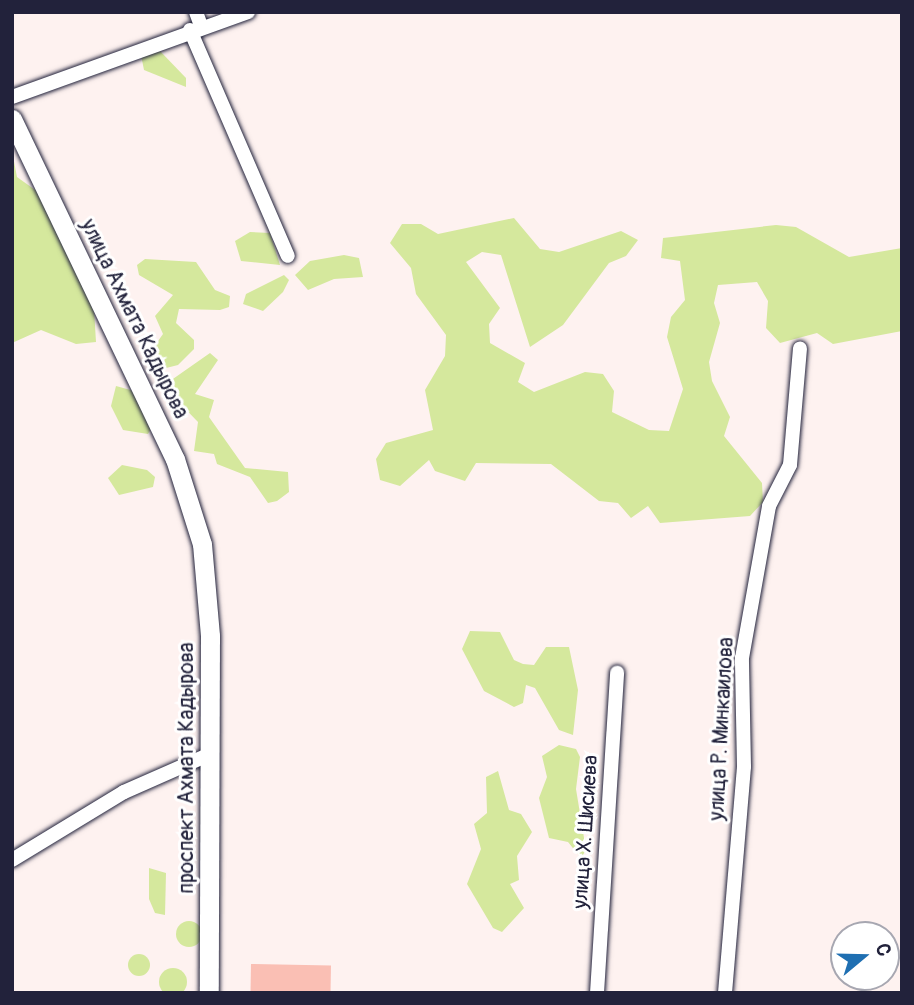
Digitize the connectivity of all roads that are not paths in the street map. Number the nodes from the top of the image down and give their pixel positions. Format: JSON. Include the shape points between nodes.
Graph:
{"nodes":[{"id":1,"x":248,"y":12,"type":"edge"},
{"id":2,"x":195,"y":23,"type":"edge"},
{"id":3,"x":12,"y":97,"type":"edge"},
{"id":4,"x":12,"y":119,"type":"edge"},
{"id":5,"x":288,"y":256,"type":"dead end"},
{"id":6,"x":800,"y":348,"type":"dead end"},
{"id":7,"x":202,"y":544,"type":"joint"},
{"id":8,"x":617,"y":673,"type":"dead end"},
{"id":9,"x":210,"y":754,"type":"junction"},
{"id":10,"x":12,"y":860,"type":"edge"},
{"id":11,"x":209,"y":993,"type":"edge"},
{"id":12,"x":597,"y":993,"type":"edge"},
{"id":13,"x":725,"y":993,"type":"edge"}],
"edges":[{"from":1,"to":2,"type":"street"},
{"from":2,"to":3,"type":"street"},
{"from":2,"to":5,"type":"street"},
{"from":4,"to":7,"type":"street","name":"улица Ахмата Кадырова","via":[[175,459]]},
{"from":6,"to":13,"type":"street","name":"улица Р. Минкаилова","via":[[789,465],[769,506],[742,659],[744,767]]},
{"from":7,"to":9,"type":"street","name":"проспект Ахмата Кадырова"},
{"from":8,"to":12,"type":"street","name":"улица Х. Шисиева"},
{"from":9,"to":10,"type":"street","via":[[124,792]]},
{"from":9,"to":11,"type":"street","name":"проспект Ахмата Кадырова"}]}
